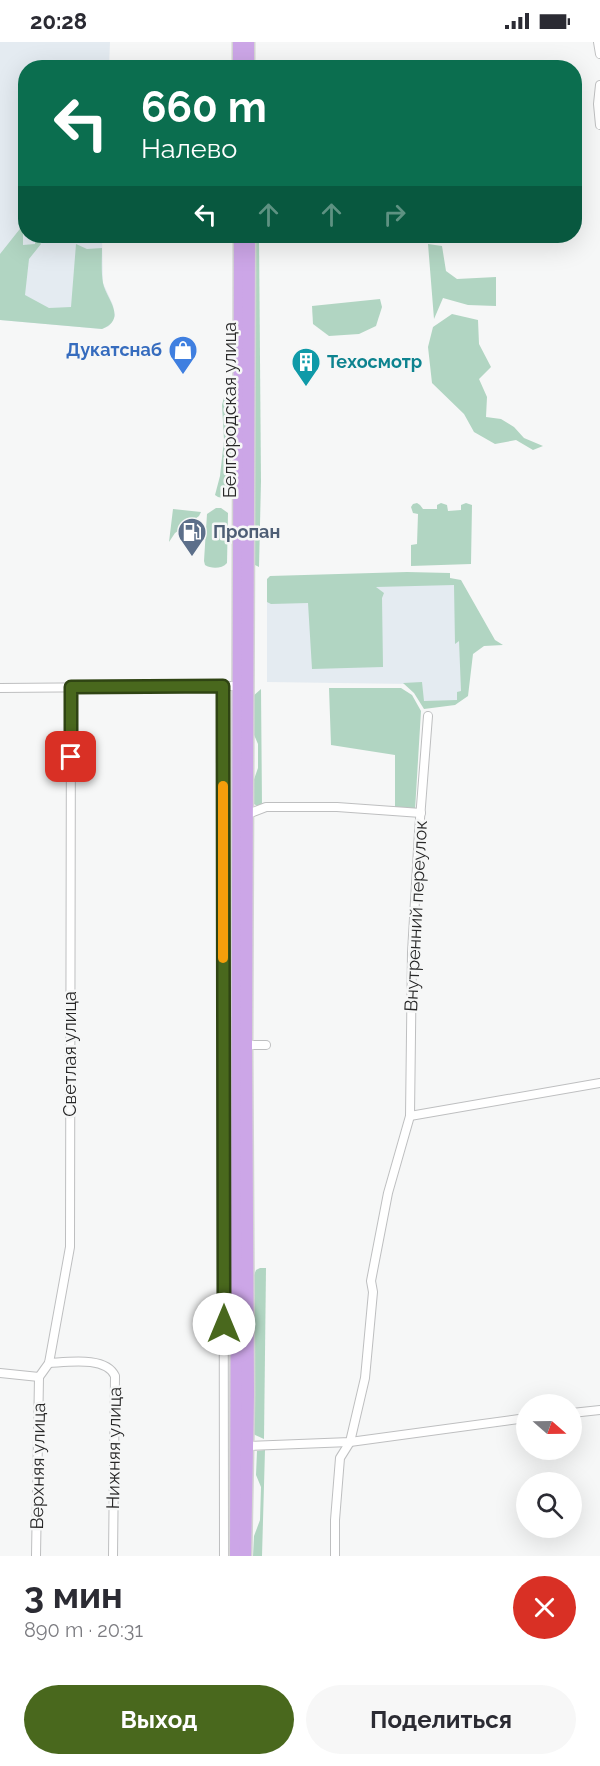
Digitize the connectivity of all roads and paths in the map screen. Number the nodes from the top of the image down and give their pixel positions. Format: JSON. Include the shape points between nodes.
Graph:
{"nodes":[{"id":1,"x":239,"y":42,"type":"edge"},
{"id":2,"x":248,"y":42,"type":"edge"},
{"id":3,"x":598,"y":42,"type":"edge"},
{"id":4,"x":600,"y":54,"type":"edge"},
{"id":5,"x":239,"y":60,"type":"edge"},
{"id":6,"x":248,"y":60,"type":"edge"},
{"id":7,"x":600,"y":85,"type":"edge"},
{"id":8,"x":600,"y":125,"type":"edge"},
{"id":9,"x":240,"y":243,"type":"edge"},
{"id":10,"x":249,"y":243,"type":"edge"},
{"id":11,"x":223,"y":686,"type":"junction"},
{"id":12,"x":238,"y":686,"type":"junction"},
{"id":13,"x":71,"y":687,"type":"junction"},
{"id":14,"x":0,"y":688,"type":"edge"},
{"id":15,"x":428,"y":716,"type":"dead end"},
{"id":16,"x":421,"y":813,"type":"junction"},
{"id":17,"x":248,"y":814,"type":"junction"},
{"id":18,"x":242,"y":1045,"type":"junction"},
{"id":19,"x":266,"y":1045,"type":"dead end"},
{"id":20,"x":223,"y":1046,"type":"junction"},
{"id":21,"x":600,"y":1083,"type":"edge"},
{"id":22,"x":410,"y":1116,"type":"junction"},
{"id":23,"x":49,"y":1363,"type":"junction"},
{"id":24,"x":0,"y":1373,"type":"edge"},
{"id":25,"x":39,"y":1377,"type":"junction"},
{"id":26,"x":600,"y":1410,"type":"edge"},
{"id":27,"x":582,"y":1412,"type":"edge"},
{"id":28,"x":516,"y":1419,"type":"edge"},
{"id":29,"x":232,"y":1436,"type":"junction"},
{"id":30,"x":350,"y":1442,"type":"junction"},
{"id":31,"x":248,"y":1446,"type":"junction"},
{"id":32,"x":36,"y":1556,"type":"edge"},
{"id":33,"x":113,"y":1556,"type":"edge"},
{"id":34,"x":224,"y":1556,"type":"edge"},
{"id":35,"x":237,"y":1556,"type":"edge"},
{"id":36,"x":245,"y":1556,"type":"edge"},
{"id":37,"x":335,"y":1556,"type":"edge"}],
"edges":[{"from":1,"to":5,"type":"main road"},
{"from":2,"to":6,"type":"main road"},
{"from":3,"to":4,"type":"street"},
{"from":7,"to":8,"type":"street"},
{"from":9,"to":12,"type":"main road","name":"Белгородская улица"},
{"from":10,"to":17,"type":"main road","name":"Белгородская улица"},
{"from":11,"to":12,"type":"street"},
{"from":11,"to":13,"type":"street"},
{"from":11,"to":20,"type":"street"},
{"from":12,"to":18,"type":"main road","name":"Белгородская улица"},
{"from":13,"to":14,"type":"street"},
{"from":13,"to":23,"type":"street","name":"Светлая улица","via":[[69,1247]]},
{"from":15,"to":16,"type":"street","name":"Внутренний переулок"},
{"from":16,"to":17,"type":"street","via":[[266,807]]},
{"from":16,"to":22,"type":"street","name":"Внутренний переулок","via":[[412,952]]},
{"from":17,"to":18,"type":"main road","name":"Белгородская улица"},
{"from":18,"to":19,"type":"street"},
{"from":18,"to":20,"type":"street"},
{"from":18,"to":29,"type":"main road","name":"Белгородская улица"},
{"from":18,"to":31,"type":"main road","name":"Белгородская улица"},
{"from":20,"to":29,"type":"street"},
{"from":21,"to":22,"type":"street"},
{"from":22,"to":30,"type":"street","name":"Внутренний переулок","via":[[388,1193],[371,1281],[374,1292],[366,1378]]},
{"from":23,"to":25,"type":"street","name":"Светлая улица"},
{"from":23,"to":33,"type":"street","name":"Нижняя улица","via":[[81,1361],[106,1366],[115,1376]]},
{"from":24,"to":25,"type":"street"},
{"from":25,"to":32,"type":"street","name":"Верхняя улица"},
{"from":26,"to":27,"type":"street"},
{"from":28,"to":30,"type":"street"},
{"from":29,"to":34,"type":"street"},
{"from":29,"to":35,"type":"main road","name":"Белгородская улица"},
{"from":30,"to":31,"type":"street"},
{"from":30,"to":37,"type":"street","via":[[340,1458]]},
{"from":31,"to":36,"type":"main road","name":"Белгородская улица"}]}
